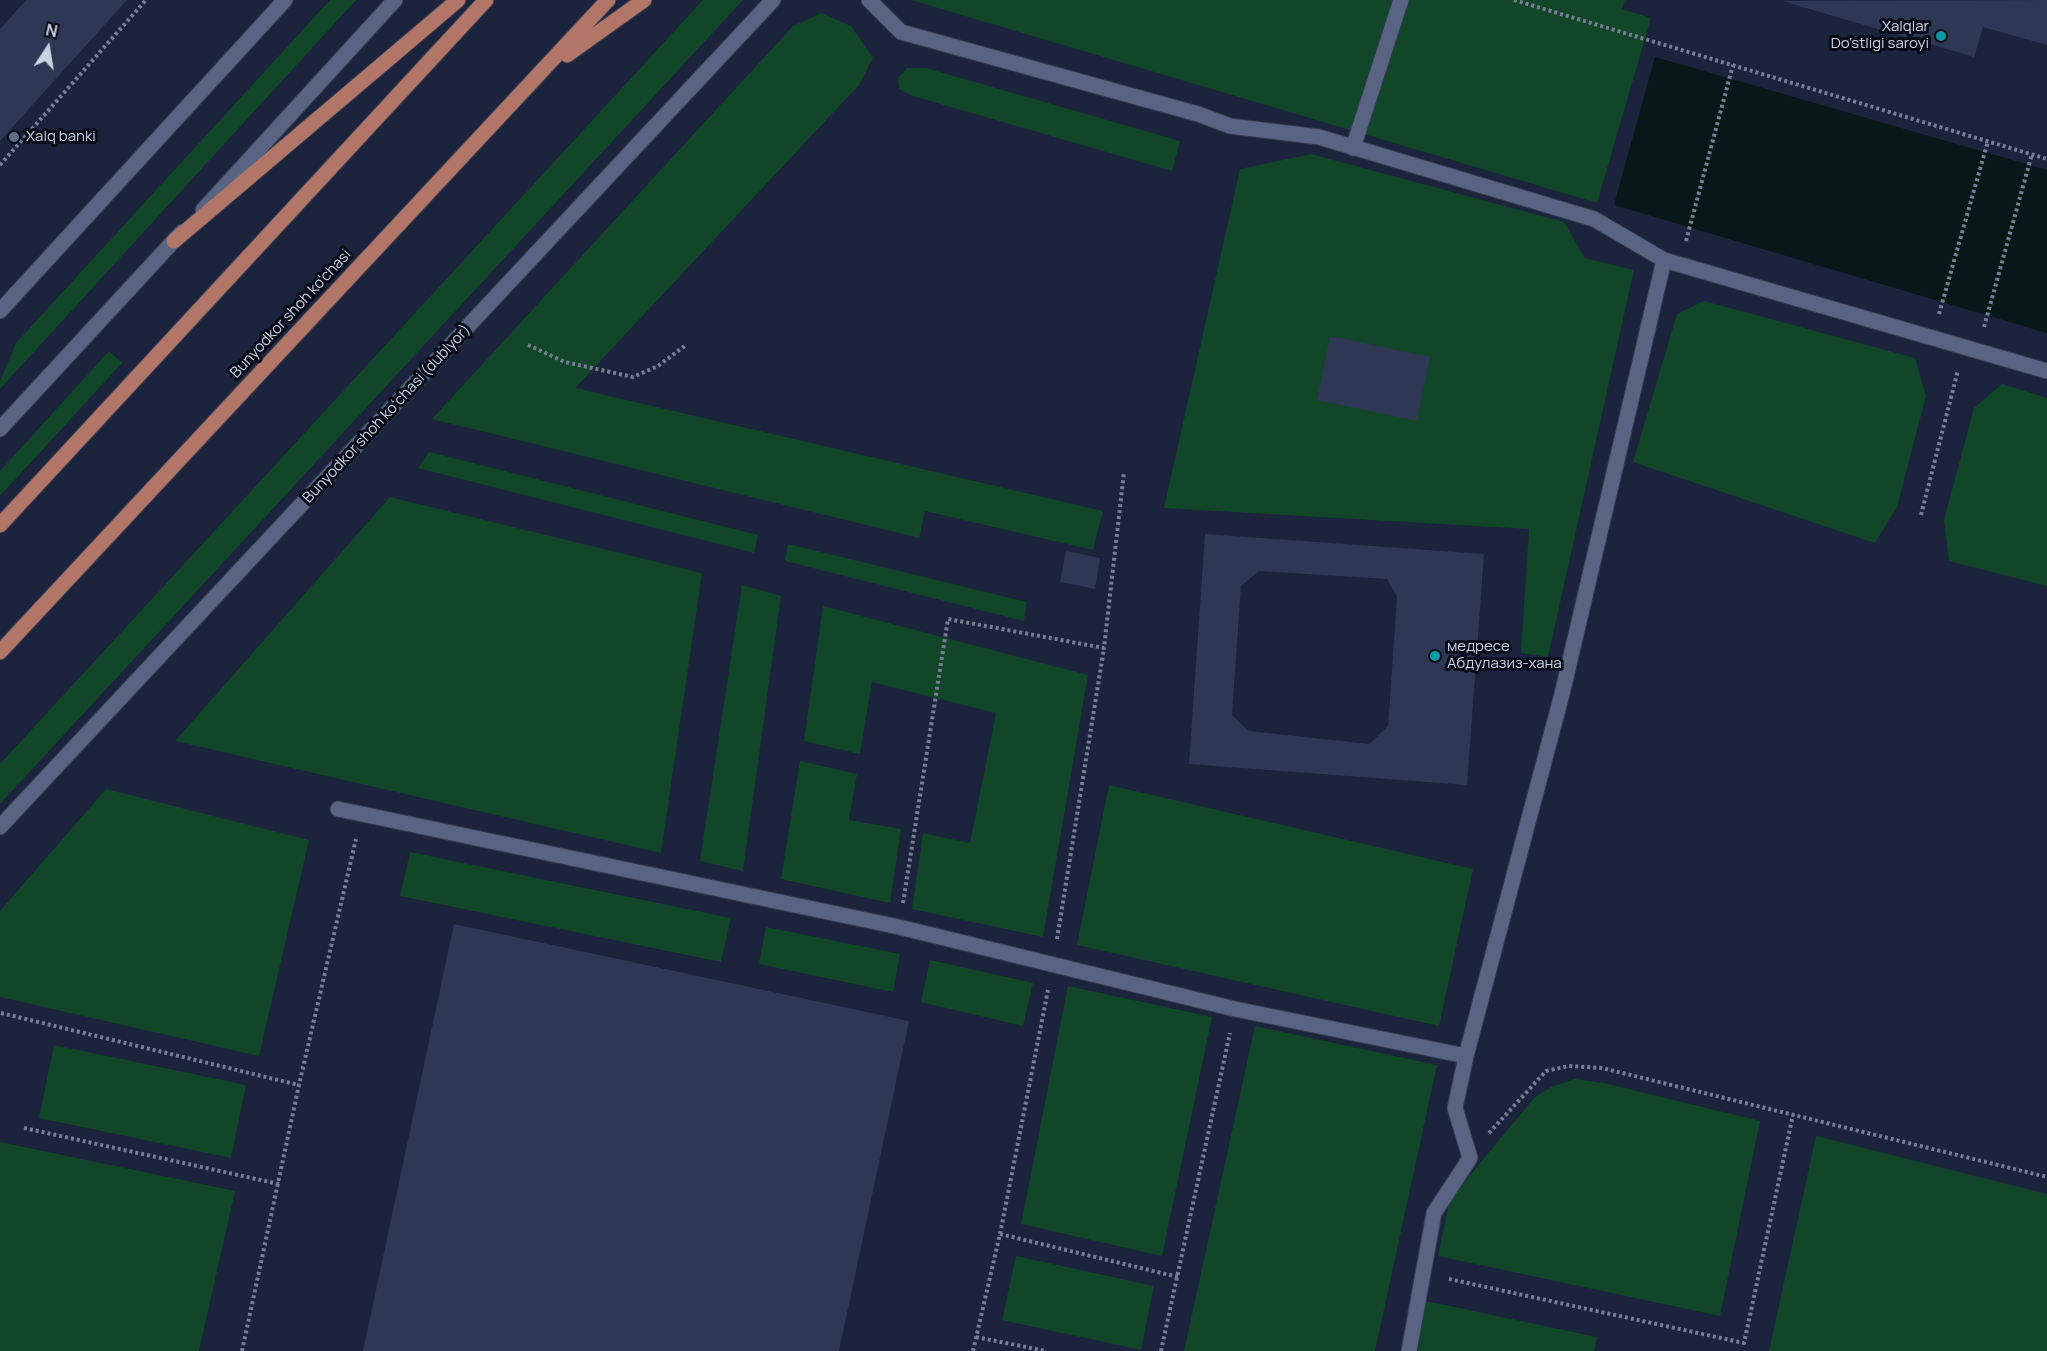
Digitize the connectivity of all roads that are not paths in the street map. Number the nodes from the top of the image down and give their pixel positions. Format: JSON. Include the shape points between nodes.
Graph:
{"nodes":[{"id":1,"x":285,"y":0,"type":"edge"},
{"id":2,"x":395,"y":0,"type":"edge"},
{"id":3,"x":458,"y":0,"type":"edge"},
{"id":4,"x":486,"y":0,"type":"edge"},
{"id":5,"x":608,"y":0,"type":"edge"},
{"id":6,"x":644,"y":0,"type":"edge"},
{"id":7,"x":773,"y":0,"type":"edge"},
{"id":8,"x":869,"y":0,"type":"edge"},
{"id":9,"x":1401,"y":0,"type":"edge"},
{"id":10,"x":540,"y":74,"type":"junction"},
{"id":11,"x":1353,"y":148,"type":"junction"},
{"id":12,"x":174,"y":241,"type":"junction"},
{"id":13,"x":1664,"y":260,"type":"junction"},
{"id":14,"x":0,"y":311,"type":"edge"},
{"id":15,"x":2047,"y":370,"type":"edge"},
{"id":16,"x":0,"y":429,"type":"edge"},
{"id":17,"x":0,"y":525,"type":"edge"},
{"id":18,"x":0,"y":652,"type":"edge"},
{"id":19,"x":338,"y":809,"type":"dead end"},
{"id":20,"x":0,"y":827,"type":"edge"},
{"id":21,"x":1466,"y":1056,"type":"junction"},
{"id":22,"x":1409,"y":1351,"type":"edge"}],
"edges":[{"from":1,"to":14,"type":"street"},
{"from":2,"to":12,"type":"street"},
{"from":3,"to":12,"type":"main road"},
{"from":4,"to":17,"type":"main road"},
{"from":5,"to":10,"type":"main road","name":"Bunyodkor shoh ko'chasi"},
{"from":6,"to":10,"type":"main road"},
{"from":7,"to":20,"type":"street","name":"Bunyodkor shoh koʻchasi (dublyor)"},
{"from":8,"to":11,"type":"street","via":[[901,32],[1230,126],[1319,137]]},
{"from":9,"to":11,"type":"street"},
{"from":10,"to":18,"type":"main road","name":"Bunyodkor shoh ko'chasi"},
{"from":11,"to":13,"type":"street","via":[[1593,219]]},
{"from":12,"to":16,"type":"street"},
{"from":13,"to":15,"type":"street"},
{"from":13,"to":21,"type":"street","via":[[1562,694]]},
{"from":19,"to":21,"type":"street","via":[[899,927],[1235,1009]]},
{"from":21,"to":22,"type":"street","via":[[1455,1107],[1470,1158],[1434,1213]]}]}
